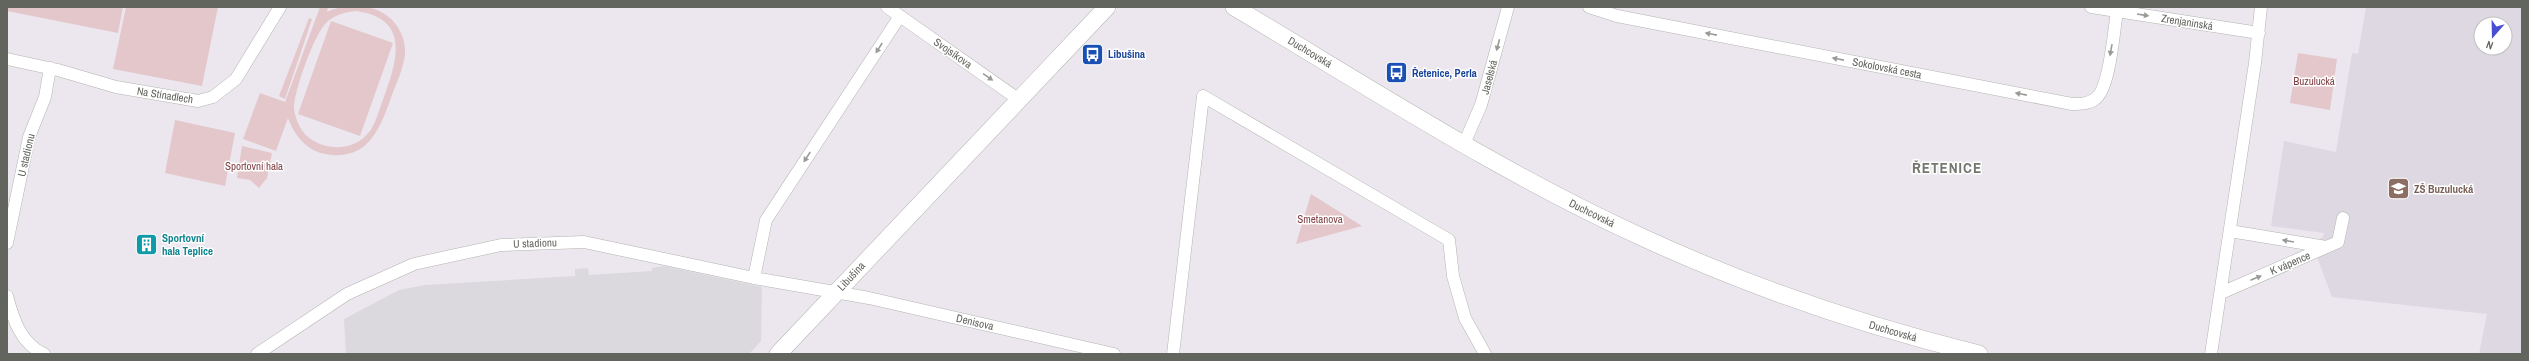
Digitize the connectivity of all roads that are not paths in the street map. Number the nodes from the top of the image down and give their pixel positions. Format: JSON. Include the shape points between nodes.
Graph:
{"nodes":[{"id":1,"x":280,"y":7,"type":"edge"},
{"id":2,"x":887,"y":7,"type":"edge"},
{"id":3,"x":1107,"y":7,"type":"edge"},
{"id":4,"x":1234,"y":7,"type":"edge"},
{"id":5,"x":1508,"y":7,"type":"edge"},
{"id":6,"x":1589,"y":7,"type":"edge"},
{"id":7,"x":2091,"y":7,"type":"edge"},
{"id":8,"x":2261,"y":7,"type":"edge"},
{"id":9,"x":2117,"y":11,"type":"junction"},
{"id":10,"x":900,"y":16,"type":"junction"},
{"id":11,"x":2259,"y":33,"type":"junction"},
{"id":12,"x":7,"y":59,"type":"edge"},
{"id":13,"x":50,"y":68,"type":"junction"},
{"id":14,"x":1018,"y":99,"type":"junction"},
{"id":15,"x":1464,"y":144,"type":"junction"},
{"id":16,"x":2343,"y":218,"type":"dead end"},
{"id":17,"x":2230,"y":231,"type":"junction"},
{"id":18,"x":7,"y":243,"type":"edge"},
{"id":19,"x":2326,"y":247,"type":"junction"},
{"id":20,"x":754,"y":278,"type":"junction"},
{"id":21,"x":835,"y":292,"type":"junction"},
{"id":22,"x":2221,"y":293,"type":"junction"},
{"id":23,"x":7,"y":296,"type":"edge"},
{"id":24,"x":44,"y":354,"type":"edge"},
{"id":25,"x":257,"y":354,"type":"edge"},
{"id":26,"x":778,"y":354,"type":"edge"},
{"id":27,"x":1114,"y":354,"type":"edge"},
{"id":28,"x":1173,"y":354,"type":"edge"},
{"id":29,"x":1485,"y":354,"type":"edge"},
{"id":30,"x":1979,"y":354,"type":"edge"},
{"id":31,"x":2211,"y":354,"type":"edge"}],
"edges":[{"from":1,"to":13,"type":"street","name":"Na Stínadlech","via":[[236,79],[213,97],[198,101],[104,85]]},
{"from":2,"to":10,"type":"street","name":"Svojsíkova"},
{"from":3,"to":14,"type":"main road","name":"Libušina"},
{"from":4,"to":15,"type":"main road","name":"Duchcovská"},
{"from":5,"to":15,"type":"street","name":"Jaselská","one_way":true,"via":[[1481,104]]},
{"from":9,"to":6,"type":"street","name":"Sokolovská cesta","one_way":true,"via":[[2104,88],[2096,99],[2085,104],[2072,104],[1617,16]]},
{"from":7,"to":9,"type":"street","name":"Zrenjaninská"},
{"from":8,"to":11,"type":"street"},
{"from":9,"to":11,"type":"street","name":"Zrenjaninská","one_way":true},
{"from":10,"to":14,"type":"street","name":"Svojsíkova","one_way":true},
{"from":10,"to":20,"type":"street","one_way":true,"via":[[766,220]]},
{"from":11,"to":17,"type":"street"},
{"from":12,"to":13,"type":"street","name":"Na Stínadlech"},
{"from":13,"to":18,"type":"street","name":"U stadionu","via":[[44,97],[29,137]]},
{"from":14,"to":21,"type":"main road","name":"Libušina"},
{"from":15,"to":30,"type":"main road","name":"Duchcovská","via":[[1568,201],[1694,260],[1802,302]]},
{"from":16,"to":19,"type":"street","name":"K vápence","via":[[2338,242]]},
{"from":19,"to":17,"type":"street","one_way":true},
{"from":17,"to":22,"type":"street"},
{"from":22,"to":19,"type":"street","name":"K vápence","one_way":true},
{"from":20,"to":21,"type":"street","name":"U stadionu"},
{"from":20,"to":25,"type":"street","name":"U stadionu","via":[[584,242],[501,245],[414,264],[347,294]]},
{"from":21,"to":26,"type":"main road","name":"Libušina"},
{"from":21,"to":27,"type":"street","name":"Denisova"},
{"from":22,"to":31,"type":"street"},
{"from":23,"to":24,"type":"street","via":[[20,333],[33,349]]},
{"from":28,"to":29,"type":"street","via":[[1203,96],[1449,240],[1453,276],[1465,318]]}]}
